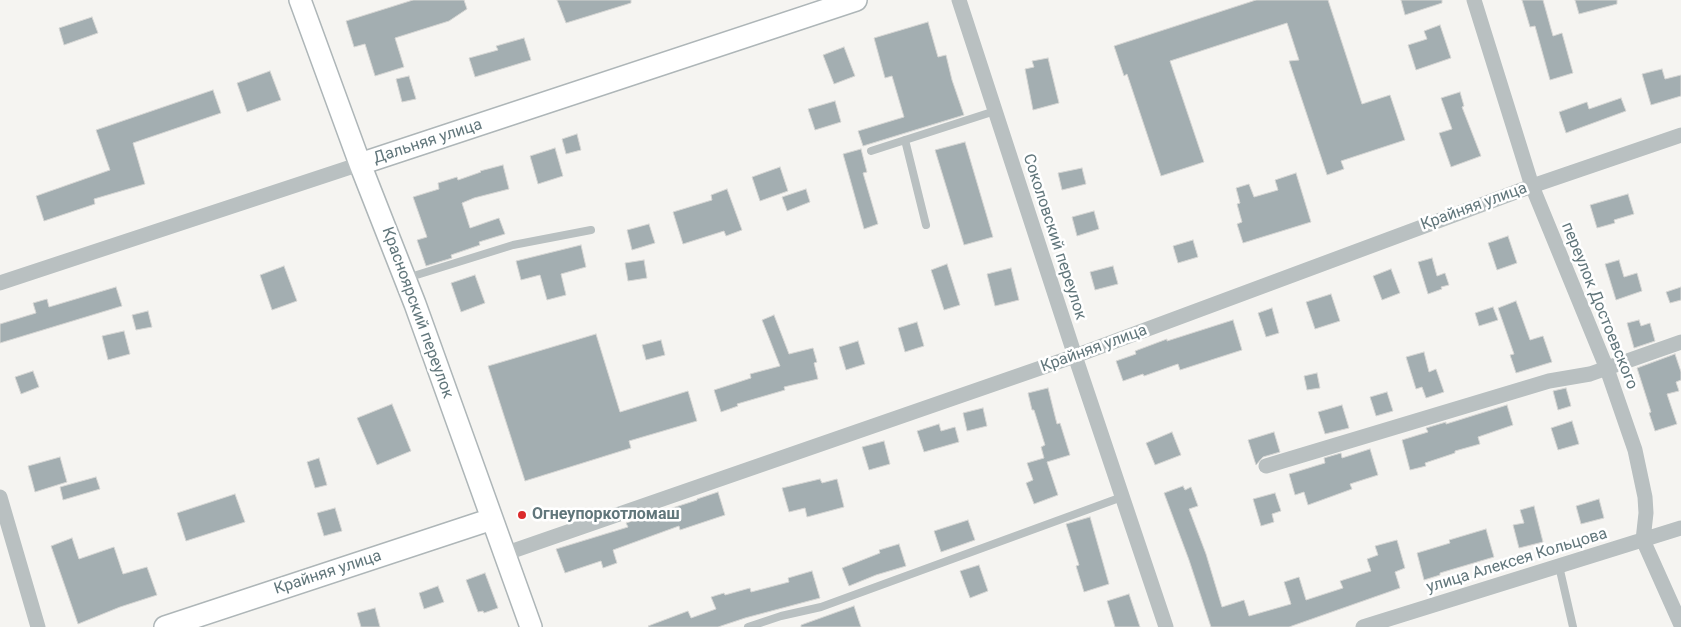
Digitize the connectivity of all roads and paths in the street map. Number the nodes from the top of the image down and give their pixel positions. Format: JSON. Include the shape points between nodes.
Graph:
{"nodes":[{"id":1,"x":300,"y":0,"type":"edge"},
{"id":2,"x":856,"y":0,"type":"edge"},
{"id":3,"x":959,"y":0,"type":"edge"},
{"id":4,"x":1477,"y":1,"type":"edge"},
{"id":5,"x":995,"y":110,"type":"junction"},
{"id":6,"x":1681,"y":135,"type":"edge"},
{"id":7,"x":905,"y":140,"type":"junction"},
{"id":8,"x":871,"y":151,"type":"dead end"},
{"id":9,"x":360,"y":164,"type":"junction"},
{"id":10,"x":1532,"y":186,"type":"junction"},
{"id":11,"x":926,"y":225,"type":"dead end"},
{"id":12,"x":591,"y":230,"type":"dead end"},
{"id":13,"x":405,"y":278,"type":"junction"},
{"id":14,"x":0,"y":283,"type":"edge"},
{"id":15,"x":1681,"y":342,"type":"edge"},
{"id":16,"x":1075,"y":356,"type":"junction"},
{"id":17,"x":1607,"y":369,"type":"junction"},
{"id":18,"x":1266,"y":466,"type":"dead end"},
{"id":19,"x":0,"y":497,"type":"edge"},
{"id":20,"x":1122,"y":497,"type":"junction"},
{"id":21,"x":492,"y":519,"type":"junction"},
{"id":22,"x":1681,"y":528,"type":"edge"},
{"id":23,"x":1642,"y":540,"type":"junction"},
{"id":24,"x":504,"y":554,"type":"junction"},
{"id":25,"x":1558,"y":566,"type":"junction"},
{"id":26,"x":1681,"y":625,"type":"edge"},
{"id":27,"x":38,"y":627,"type":"edge"},
{"id":28,"x":165,"y":627,"type":"edge"},
{"id":29,"x":531,"y":627,"type":"edge"},
{"id":30,"x":748,"y":627,"type":"edge"},
{"id":31,"x":1166,"y":627,"type":"edge"},
{"id":32,"x":1363,"y":627,"type":"edge"},
{"id":33,"x":1573,"y":627,"type":"edge"}],
"edges":[{"from":1,"to":9,"type":"main road","name":"Красноярский переулок"},
{"from":2,"to":9,"type":"main road","name":"Дальняя улица"},
{"from":3,"to":5,"type":"street","name":"Соколовский переулок"},
{"from":4,"to":10,"type":"street","name":"переулок Достоевского"},
{"from":5,"to":7,"type":"lane"},
{"from":5,"to":16,"type":"street","name":"Соколовский переулок"},
{"from":6,"to":10,"type":"street","name":"Крайняя улица"},
{"from":7,"to":8,"type":"lane"},
{"from":7,"to":11,"type":"lane"},
{"from":9,"to":13,"type":"main road","name":"Красноярский переулок"},
{"from":9,"to":14,"type":"street","name":"Дальняя улица"},
{"from":10,"to":16,"type":"street","name":"Крайняя улица"},
{"from":10,"to":17,"type":"street","name":"переулок Достоевского"},
{"from":12,"to":13,"type":"lane","via":[[513,245]]},
{"from":13,"to":21,"type":"main road","name":"Красноярский переулок"},
{"from":15,"to":17,"type":"street"},
{"from":16,"to":20,"type":"street","name":"Соколовский переулок"},
{"from":16,"to":24,"type":"street","name":"Крайняя улица"},
{"from":17,"to":18,"type":"street","via":[[1549,381]]},
{"from":17,"to":23,"type":"street","name":"переулок Достоевского","via":[[1642,480],[1646,513]]},
{"from":19,"to":27,"type":"street"},
{"from":20,"to":30,"type":"lane","via":[[821,607]]},
{"from":20,"to":31,"type":"street","name":"Соколовский переулок"},
{"from":21,"to":24,"type":"main road","name":"Красноярский переулок"},
{"from":21,"to":28,"type":"main road","name":"Крайняя улица"},
{"from":22,"to":23,"type":"street","name":"улица Алексея Кольцова"},
{"from":23,"to":25,"type":"street","name":"улица Алексея Кольцова"},
{"from":23,"to":26,"type":"street"},
{"from":24,"to":29,"type":"main road","name":"Красноярский переулок"},
{"from":25,"to":32,"type":"street","name":"улица Алексея Кольцова"},
{"from":25,"to":33,"type":"lane"}]}
